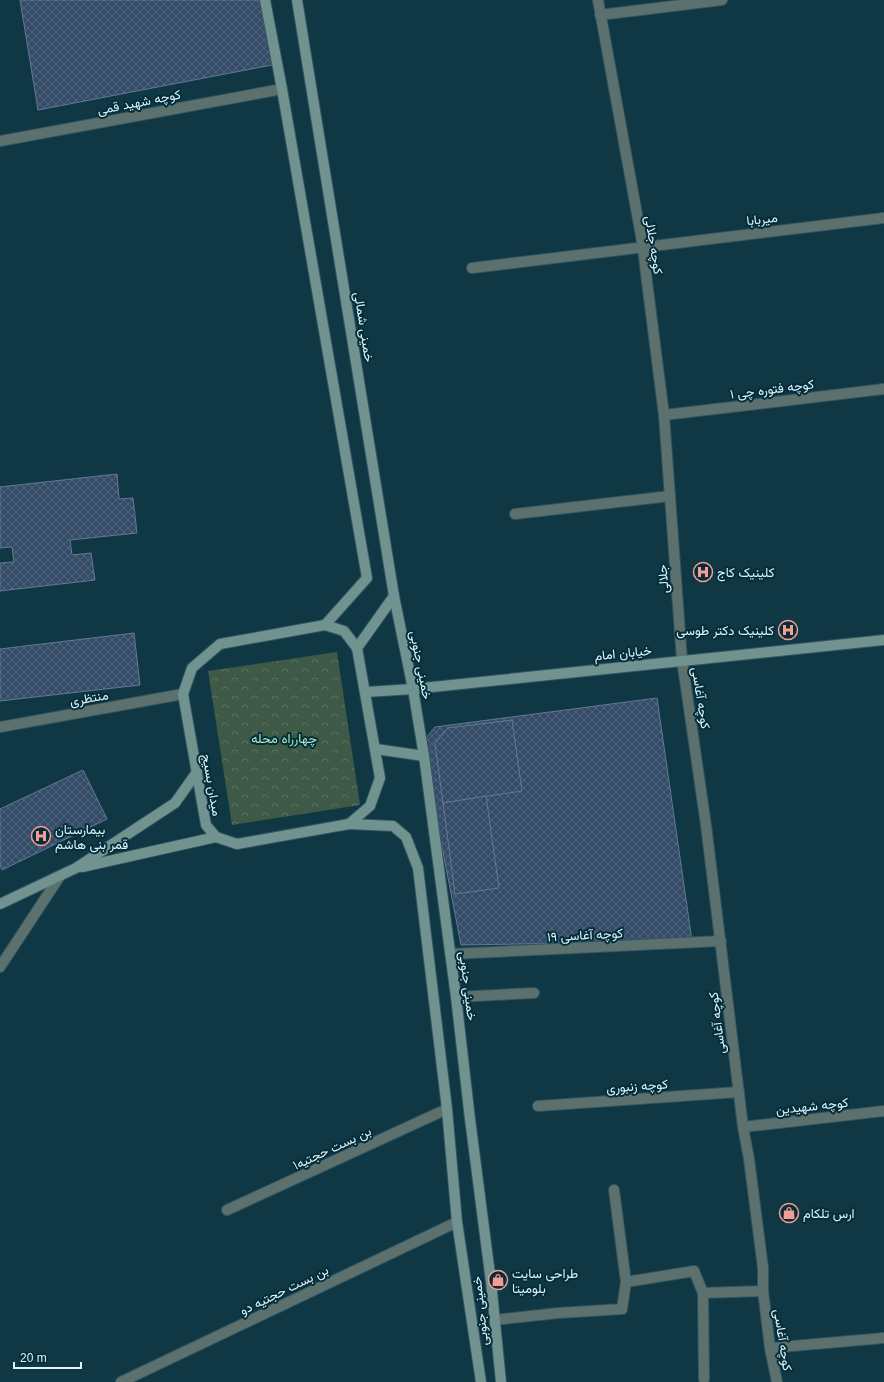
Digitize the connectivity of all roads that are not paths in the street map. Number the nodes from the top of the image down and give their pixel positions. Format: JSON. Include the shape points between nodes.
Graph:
{"nodes":[{"id":1,"x":265,"y":0,"type":"edge"},
{"id":2,"x":297,"y":0,"type":"edge"},
{"id":3,"x":598,"y":0,"type":"edge"},
{"id":4,"x":722,"y":0,"type":"edge"},
{"id":5,"x":600,"y":15,"type":"junction"},
{"id":6,"x":282,"y":89,"type":"junction"},
{"id":7,"x":0,"y":141,"type":"edge"},
{"id":8,"x":884,"y":218,"type":"edge"},
{"id":9,"x":643,"y":247,"type":"junction"},
{"id":10,"x":472,"y":268,"type":"dead end"},
{"id":11,"x":884,"y":389,"type":"edge"},
{"id":12,"x":664,"y":415,"type":"junction"},
{"id":13,"x":670,"y":496,"type":"junction"},
{"id":14,"x":515,"y":514,"type":"dead end"},
{"id":15,"x":394,"y":596,"type":"junction"},
{"id":16,"x":325,"y":625,"type":"junction"},
{"id":17,"x":884,"y":640,"type":"edge"},
{"id":18,"x":358,"y":648,"type":"junction"},
{"id":19,"x":682,"y":660,"type":"junction"},
{"id":20,"x":413,"y":689,"type":"junction"},
{"id":21,"x":366,"y":692,"type":"junction"},
{"id":22,"x":183,"y":694,"type":"junction"},
{"id":23,"x":0,"y":727,"type":"edge"},
{"id":24,"x":376,"y":749,"type":"junction"},
{"id":25,"x":424,"y":756,"type":"junction"},
{"id":26,"x":197,"y":772,"type":"junction"},
{"id":27,"x":349,"y":824,"type":"junction"},
{"id":28,"x":216,"y":837,"type":"junction"},
{"id":29,"x":76,"y":868,"type":"junction"},
{"id":30,"x":60,"y":876,"type":"junction"},
{"id":31,"x":0,"y":904,"type":"edge"},
{"id":32,"x":721,"y":941,"type":"junction"},
{"id":33,"x":451,"y":954,"type":"junction"},
{"id":34,"x":0,"y":968,"type":"edge"},
{"id":35,"x":534,"y":993,"type":"dead end"},
{"id":36,"x":456,"y":997,"type":"junction"},
{"id":37,"x":739,"y":1092,"type":"junction"},
{"id":38,"x":538,"y":1106,"type":"dead end"},
{"id":39,"x":447,"y":1109,"type":"junction"},
{"id":40,"x":884,"y":1111,"type":"edge"},
{"id":41,"x":743,"y":1127,"type":"junction"},
{"id":42,"x":614,"y":1190,"type":"dead end"},
{"id":43,"x":227,"y":1210,"type":"dead end"},
{"id":44,"x":457,"y":1222,"type":"junction"},
{"id":45,"x":626,"y":1282,"type":"junction"},
{"id":46,"x":763,"y":1291,"type":"junction"},
{"id":47,"x":703,"y":1293,"type":"junction"},
{"id":48,"x":494,"y":1320,"type":"junction"},
{"id":49,"x":884,"y":1338,"type":"edge"},
{"id":50,"x":770,"y":1348,"type":"junction"},
{"id":51,"x":704,"y":1379,"type":"dead end"},
{"id":52,"x":121,"y":1382,"type":"edge"},
{"id":53,"x":481,"y":1382,"type":"edge"},
{"id":54,"x":501,"y":1382,"type":"edge"},
{"id":55,"x":776,"y":1382,"type":"edge"}],
"edges":[{"from":1,"to":6,"type":"main road"},
{"from":2,"to":15,"type":"main road","name":"خمینی شمالی"},
{"from":3,"to":5,"type":"street","name":"کوچه جلالی"},
{"from":4,"to":5,"type":"street"},
{"from":5,"to":9,"type":"street","name":"کوچه جلالی"},
{"from":6,"to":7,"type":"street","name":"کوچه شهید قمی"},
{"from":6,"to":16,"type":"main road","via":[[367,578]]},
{"from":8,"to":9,"type":"street","name":"میربابا"},
{"from":9,"to":10,"type":"street","name":"میربابا"},
{"from":9,"to":12,"type":"street","name":"کوچه جلالی"},
{"from":11,"to":12,"type":"street","name":"کوچه فتوره چی ۱"},
{"from":12,"to":13,"type":"street","name":"کوچه جلالی"},
{"from":13,"to":14,"type":"street"},
{"from":13,"to":19,"type":"street","name":"جلالی"},
{"from":15,"to":18,"type":"main road"},
{"from":15,"to":20,"type":"main road","name":"خمینی جنوبی"},
{"from":16,"to":18,"type":"main road","name":"میدان بسیج","via":[[344,631]]},
{"from":16,"to":22,"type":"main road","name":"میدان بسیج","via":[[220,644],[192,668]]},
{"from":17,"to":19,"type":"main road","name":"خیابان امام"},
{"from":18,"to":21,"type":"main road","name":"میدان بسیج"},
{"from":19,"to":20,"type":"main road","name":"خیابان امام"},
{"from":19,"to":32,"type":"street","name":"کوچه آغاسی"},
{"from":20,"to":21,"type":"main road","name":"خیابان امام"},
{"from":20,"to":25,"type":"main road","name":"خمینی جنوبی"},
{"from":21,"to":24,"type":"main road","name":"میدان بسیج"},
{"from":22,"to":23,"type":"street","name":"منتظری"},
{"from":22,"to":26,"type":"main road","name":"میدان بسیج"},
{"from":24,"to":25,"type":"main road"},
{"from":24,"to":27,"type":"main road","name":"میدان بسیج","via":[[380,778],[370,806]]},
{"from":25,"to":33,"type":"main road","name":"خمینی جنوبی"},
{"from":26,"to":28,"type":"main road","name":"میدان بسیج","via":[[206,825]]},
{"from":26,"to":29,"type":"main road","via":[[175,803]]},
{"from":27,"to":28,"type":"main road","via":[[237,844]]},
{"from":27,"to":39,"type":"main road","name":"خمینی جنوبی","via":[[393,826],[406,837],[418,868]]},
{"from":28,"to":29,"type":"main road"},
{"from":29,"to":30,"type":"main road"},
{"from":30,"to":31,"type":"main road"},
{"from":30,"to":34,"type":"street"},
{"from":32,"to":33,"type":"street","name":"کوچه آغاسی ۱۹"},
{"from":32,"to":37,"type":"street","name":"کوچه آغاسی"},
{"from":33,"to":36,"type":"main road","name":"خمینی جنوبی"},
{"from":35,"to":36,"type":"street"},
{"from":36,"to":48,"type":"main road","name":"خمینی جنوبی"},
{"from":37,"to":38,"type":"street","name":"کوچه زنبوری"},
{"from":37,"to":41,"type":"street","name":"کوچه آغاسی"},
{"from":39,"to":43,"type":"street","name":"بن بست حجتیه۱"},
{"from":39,"to":44,"type":"main road","name":"خمینی جنوبی"},
{"from":40,"to":41,"type":"street","name":"کوچه شهیدین"},
{"from":41,"to":46,"type":"street","name":"کوچه آغاسی","via":[[763,1268]]},
{"from":42,"to":45,"type":"street"},
{"from":44,"to":52,"type":"street","name":"بن بست حجتیه دو"},
{"from":44,"to":53,"type":"main road","name":"خمینی جنوبی"},
{"from":45,"to":47,"type":"street","via":[[694,1271]]},
{"from":45,"to":48,"type":"street","via":[[622,1309]]},
{"from":46,"to":47,"type":"street"},
{"from":46,"to":50,"type":"street","name":"کوچه آغاسی"},
{"from":47,"to":51,"type":"street"},
{"from":48,"to":54,"type":"main road","name":"خمینی جنوبی"},
{"from":49,"to":50,"type":"street"},
{"from":50,"to":55,"type":"street","name":"کوچه آغاسی"}]}
